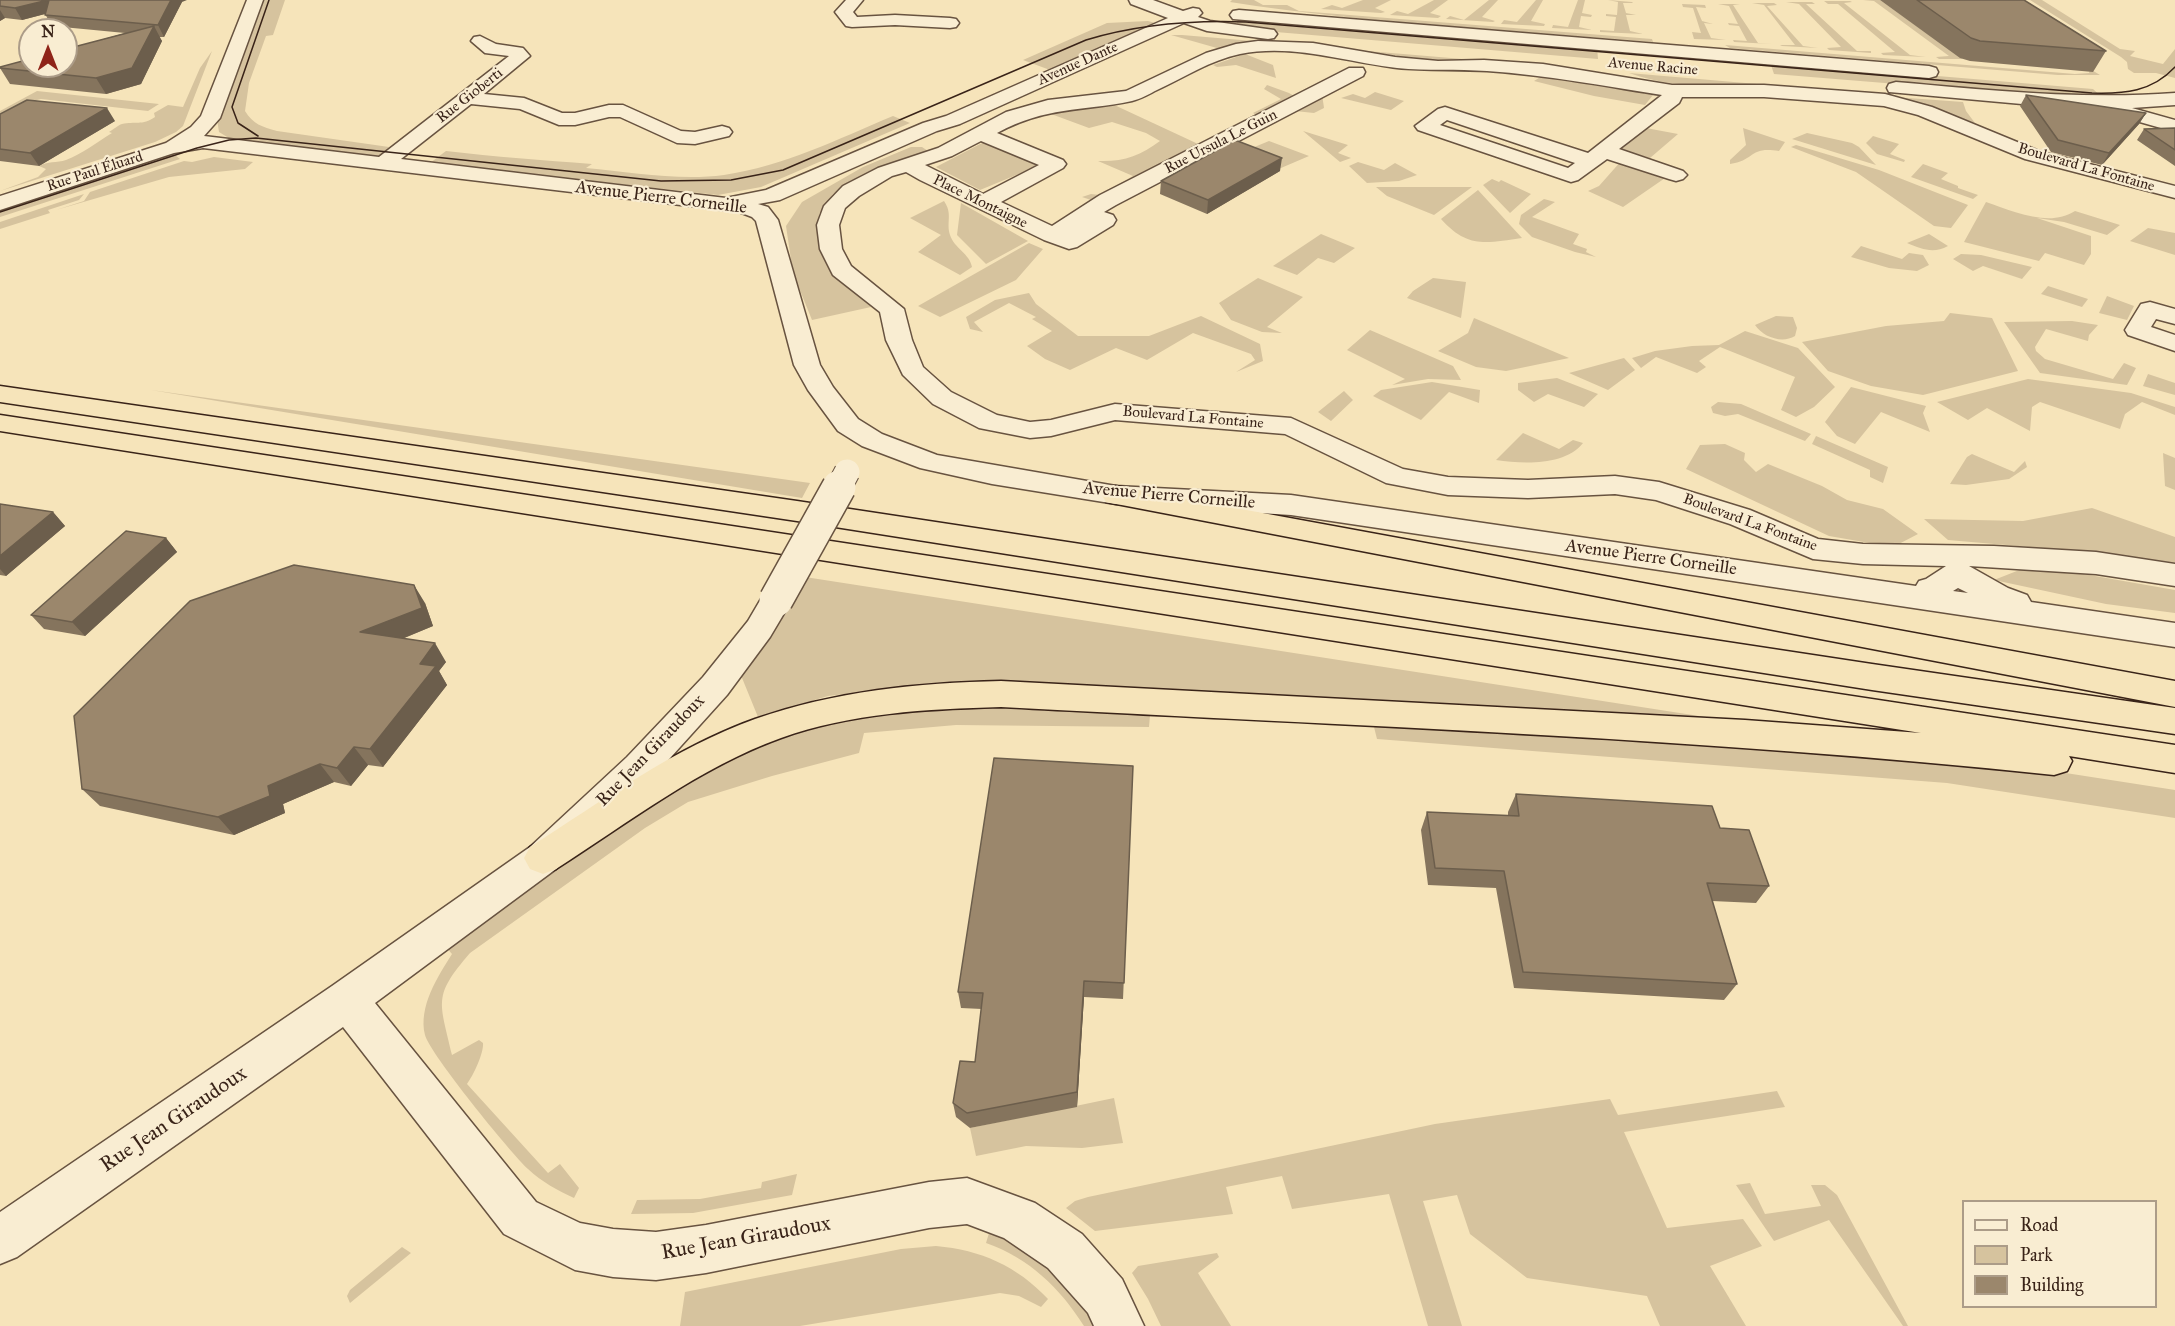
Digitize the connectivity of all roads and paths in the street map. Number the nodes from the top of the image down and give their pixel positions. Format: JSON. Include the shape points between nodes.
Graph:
{"nodes":[{"id":1,"x":255,"y":0,"type":"edge"},
{"id":2,"x":855,"y":0,"type":"edge"},
{"id":3,"x":1137,"y":0,"type":"edge"},
{"id":4,"x":1170,"y":0,"type":"edge"},
{"id":5,"x":1203,"y":9,"type":"junction"},
{"id":6,"x":1182,"y":17,"type":"junction"},
{"id":7,"x":950,"y":23,"type":"dead end"},
{"id":8,"x":480,"y":41,"type":"dead end"},
{"id":9,"x":1484,"y":59,"type":"junction"},
{"id":10,"x":1618,"y":64,"type":"dead end"},
{"id":11,"x":1356,"y":72,"type":"dead end"},
{"id":12,"x":1722,"y":73,"type":"dead end"},
{"id":13,"x":1951,"y":74,"type":"dead end"},
{"id":14,"x":1672,"y":91,"type":"junction"},
{"id":15,"x":1859,"y":91,"type":"junction"},
{"id":16,"x":2056,"y":92,"type":"junction"},
{"id":17,"x":2164,"y":93,"type":"edge"},
{"id":18,"x":468,"y":98,"type":"junction"},
{"id":19,"x":2175,"y":112,"type":"edge"},
{"id":20,"x":210,"y":118,"type":"junction"},
{"id":21,"x":952,"y":120,"type":"junction"},
{"id":22,"x":2175,"y":126,"type":"edge"},
{"id":23,"x":722,"y":132,"type":"dead end"},
{"id":24,"x":980,"y":134,"type":"junction"},
{"id":25,"x":191,"y":143,"type":"joint"},
{"id":26,"x":170,"y":148,"type":"junction"},
{"id":27,"x":243,"y":148,"type":"junction"},
{"id":28,"x":1597,"y":156,"type":"junction"},
{"id":29,"x":382,"y":164,"type":"junction"},
{"id":30,"x":910,"y":165,"type":"junction"},
{"id":31,"x":1676,"y":175,"type":"dead end"},
{"id":32,"x":2175,"y":192,"type":"edge"},
{"id":33,"x":0,"y":203,"type":"edge"},
{"id":34,"x":983,"y":203,"type":"junction"},
{"id":35,"x":725,"y":204,"type":"junction"},
{"id":36,"x":1088,"y":213,"type":"joint"},
{"id":37,"x":777,"y":252,"type":"junction"},
{"id":38,"x":2175,"y":317,"type":"edge"},
{"id":39,"x":2175,"y":343,"type":"edge"},
{"id":40,"x":0,"y":394,"type":"edge"},
{"id":41,"x":0,"y":423,"type":"edge"},
{"id":42,"x":848,"y":425,"type":"junction"},
{"id":43,"x":1116,"y":495,"type":"junction"},
{"id":44,"x":1956,"y":564,"type":"junction"},
{"id":45,"x":2175,"y":575,"type":"edge"},
{"id":46,"x":1905,"y":596,"type":"junction"},
{"id":47,"x":2057,"y":619,"type":"junction"},
{"id":48,"x":2175,"y":635,"type":"edge"},
{"id":49,"x":2175,"y":694,"type":"edge"},
{"id":50,"x":2175,"y":721,"type":"edge"},
{"id":51,"x":2175,"y":759,"type":"edge"},
{"id":52,"x":2175,"y":776,"type":"edge"},
{"id":53,"x":543,"y":858,"type":"junction"},
{"id":54,"x":347,"y":1000,"type":"junction"},
{"id":55,"x":0,"y":1240,"type":"edge"},
{"id":56,"x":1119,"y":1326,"type":"edge"}],
"edges":[{"from":1,"to":20,"type":"street"},
{"from":2,"to":7,"type":"street","via":[[844,12],[852,22]]},
{"from":3,"to":6,"type":"street","name":"Avenue Racine"},
{"from":4,"to":5,"type":"street","name":"Avenue Racine"},
{"from":5,"to":6,"type":"street","name":"Avenue Dante"},
{"from":5,"to":13,"type":"street","name":"Avenue Racine"},
{"from":6,"to":9,"type":"street","name":"Avenue Racine","via":[[1241,31]]},
{"from":6,"to":21,"type":"street","name":"Avenue Dante"},
{"from":8,"to":18,"type":"street","name":"Rue Gioberti","via":[[491,49],[521,56]]},
{"from":9,"to":10,"type":"street","name":"Avenue Racine"},
{"from":9,"to":14,"type":"street","name":"Boulevard La Fontaine"},
{"from":9,"to":24,"type":"street","name":"Boulevard La Fontaine","via":[[1438,66],[1395,63],[1313,48],[1236,49],[1130,96],[1024,112]]},
{"from":11,"to":36,"type":"street","name":"Rue Ursula Le Guin"},
{"from":12,"to":15,"type":"street","name":"Avenue Racine"},
{"from":14,"to":15,"type":"street","name":"Boulevard La Fontaine"},
{"from":14,"to":28,"type":"street","via":[[1672,99]]},
{"from":15,"to":16,"type":"street","name":"Avenue Racine"},
{"from":15,"to":32,"type":"street","name":"Boulevard La Fontaine","via":[[1925,111],[2032,155]]},
{"from":16,"to":17,"type":"street","name":"Avenue Racine"},
{"from":16,"to":17,"type":"street","name":"Avenue Racine","via":[[2120,103]]},
{"from":16,"to":22,"type":"street"},
{"from":17,"to":19,"type":"street"},
{"from":18,"to":23,"type":"street","via":[[524,104],[560,119],[623,111],[677,137]]},
{"from":18,"to":29,"type":"street","name":"Rue Gioberti"},
{"from":20,"to":26,"type":"street","via":[[198,131]]},
{"from":20,"to":27,"type":"street","name":"Avenue Pierre Corneille","via":[[217,136]]},
{"from":21,"to":35,"type":"street","name":"Avenue Dante","via":[[772,195]]},
{"from":21,"to":37,"type":"street","name":"Avenue Dante","via":[[938,131],[816,187],[789,212]]},
{"from":24,"to":30,"type":"street","name":"Boulevard La Fontaine"},
{"from":24,"to":34,"type":"street","via":[[1056,164]]},
{"from":25,"to":26,"type":"street","name":"Rue Paul Éluard"},
{"from":25,"to":27,"type":"street","name":"Avenue Pierre Corneille"},
{"from":26,"to":33,"type":"street","name":"Rue Paul Éluard"},
{"from":27,"to":29,"type":"street","name":"Avenue Pierre Corneille"},
{"from":28,"to":28,"type":"street","via":[[1571,176],[1425,126],[1445,113]]},
{"from":28,"to":31,"type":"street"},
{"from":29,"to":35,"type":"street","name":"Avenue Pierre Corneille"},
{"from":30,"to":34,"type":"street","name":"Place Montaigne"},
{"from":30,"to":44,"type":"street","name":"Boulevard La Fontaine","via":[[885,172],[851,190],[835,206],[828,225],[831,249],[842,270],[892,309],[899,340],[912,370],[942,398],[989,422],[1030,430],[1115,412],[1291,426],[1396,477],[1448,486],[1528,489],[1615,485],[1659,491],[1740,517],[1813,549]]},
{"from":34,"to":36,"type":"street","name":"Place Montaigne","via":[[1052,235]]},
{"from":35,"to":37,"type":"street","name":"Avenue Pierre Corneille","via":[[760,212],[767,220]]},
{"from":37,"to":42,"type":"street","name":"Avenue Pierre Corneille","via":[[807,365],[820,390]]},
{"from":38,"to":39,"type":"street","via":[[2150,309],[2138,330]]},
{"from":40,"to":50,"type":"highway"},
{"from":41,"to":51,"type":"highway"},
{"from":42,"to":43,"type":"street","name":"Avenue Pierre Corneille","via":[[881,444],[930,462]]},
{"from":42,"to":53,"type":"street","name":"Rue Jean Giraudoux","bridge":true,"via":[[857,452],[759,629],[715,686],[640,767]]},
{"from":43,"to":46,"type":"street","name":"Avenue Pierre Corneille","via":[[1291,505]]},
{"from":43,"to":49,"type":"highway"},
{"from":44,"to":45,"type":"street","name":"Boulevard La Fontaine","via":[[2096,563]]},
{"from":44,"to":46,"type":"street","via":[[1937,587]]},
{"from":44,"to":47,"type":"street","name":"Boulevard La Fontaine","via":[[1998,596]]},
{"from":46,"to":47,"type":"street","name":"Avenue Pierre Corneille"},
{"from":47,"to":48,"type":"street","name":"Avenue Pierre Corneille"},
{"from":52,"to":53,"type":"highway","via":[[1921,747],[1745,734],[1001,694],[921,696],[844,707],[735,743]]},
{"from":53,"to":54,"type":"street","name":"Rue Jean Giraudoux"},
{"from":54,"to":55,"type":"street","name":"Rue Jean Giraudoux"},
{"from":54,"to":56,"type":"street","name":"Rue Jean Giraudoux","via":[[520,1218],[575,1246],[656,1256],[968,1201],[1018,1220],[1065,1251],[1105,1296]]}]}
